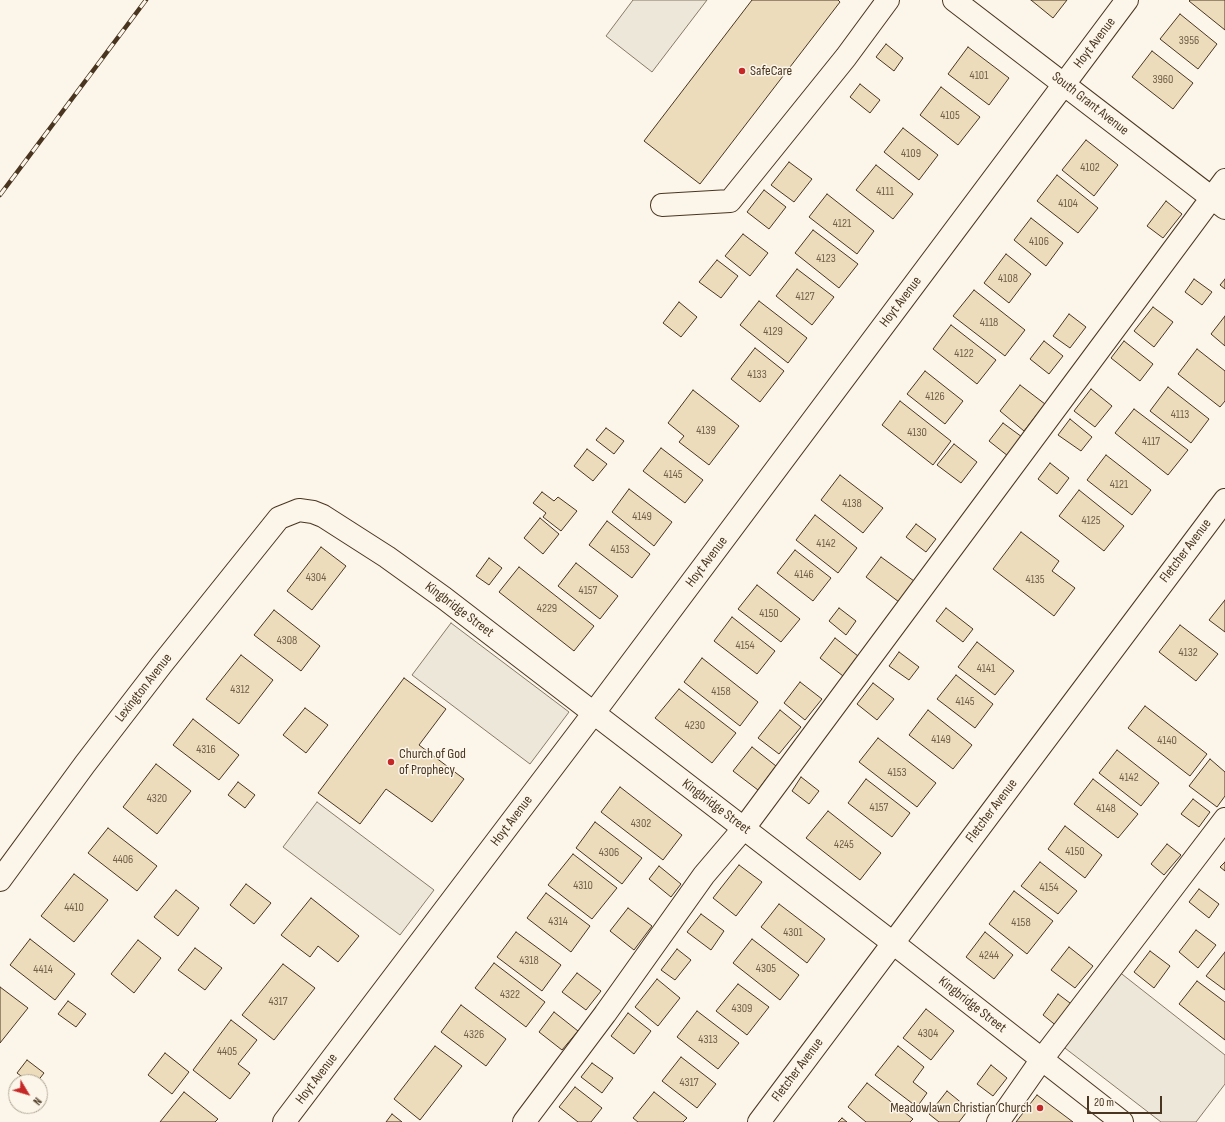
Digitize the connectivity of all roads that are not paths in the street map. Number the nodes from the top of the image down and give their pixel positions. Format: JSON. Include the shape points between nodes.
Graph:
{"nodes":[{"id":1,"x":888,"y":0,"type":"edge"},
{"id":2,"x":954,"y":0,"type":"edge"},
{"id":3,"x":1127,"y":0,"type":"edge"},
{"id":4,"x":1064,"y":85,"type":"junction"},
{"id":5,"x":1225,"y":180,"type":"edge"},
{"id":6,"x":1218,"y":203,"type":"edge"},
{"id":7,"x":662,"y":205,"type":"dead end"},
{"id":8,"x":1225,"y":500,"type":"edge"},
{"id":9,"x":299,"y":510,"type":"joint"},
{"id":10,"x":593,"y":714,"type":"junction"},
{"id":11,"x":1225,"y":819,"type":"edge"},
{"id":12,"x":744,"y":828,"type":"junction"},
{"id":13,"x":0,"y":880,"type":"edge"},
{"id":14,"x":893,"y":943,"type":"junction"},
{"id":15,"x":1042,"y":1060,"type":"junction"},
{"id":16,"x":284,"y":1122,"type":"edge"},
{"id":17,"x":524,"y":1122,"type":"edge"},
{"id":18,"x":759,"y":1122,"type":"edge"},
{"id":19,"x":998,"y":1122,"type":"edge"},
{"id":20,"x":1122,"y":1122,"type":"edge"}],
"edges":[{"from":1,"to":7,"type":"street","via":[[846,57],[730,201]]},
{"from":2,"to":4,"type":"street","name":"South Grant Avenue"},
{"from":3,"to":4,"type":"street","name":"Hoyt Avenue"},
{"from":4,"to":6,"type":"street","name":"South Grant Avenue"},
{"from":4,"to":10,"type":"street","name":"Hoyt Avenue"},
{"from":5,"to":6,"type":"street"},
{"from":6,"to":12,"type":"street"},
{"from":8,"to":14,"type":"street","name":"Fletcher Avenue"},
{"from":9,"to":10,"type":"street","name":"Kingbridge Street","via":[[323,516],[387,557]]},
{"from":9,"to":13,"type":"street","name":"Lexington Avenue","via":[[279,518],[148,683]]},
{"from":10,"to":12,"type":"street","name":"Kingbridge Street"},
{"from":10,"to":16,"type":"street","name":"Hoyt Avenue"},
{"from":11,"to":15,"type":"street"},
{"from":12,"to":14,"type":"street","name":"Kingbridge Street"},
{"from":12,"to":17,"type":"street","via":[[704,875]]},
{"from":14,"to":15,"type":"street","name":"Kingbridge Street"},
{"from":14,"to":18,"type":"street","name":"Fletcher Avenue"},
{"from":15,"to":19,"type":"street"},
{"from":15,"to":20,"type":"street","name":"Kingbridge Street"}]}
